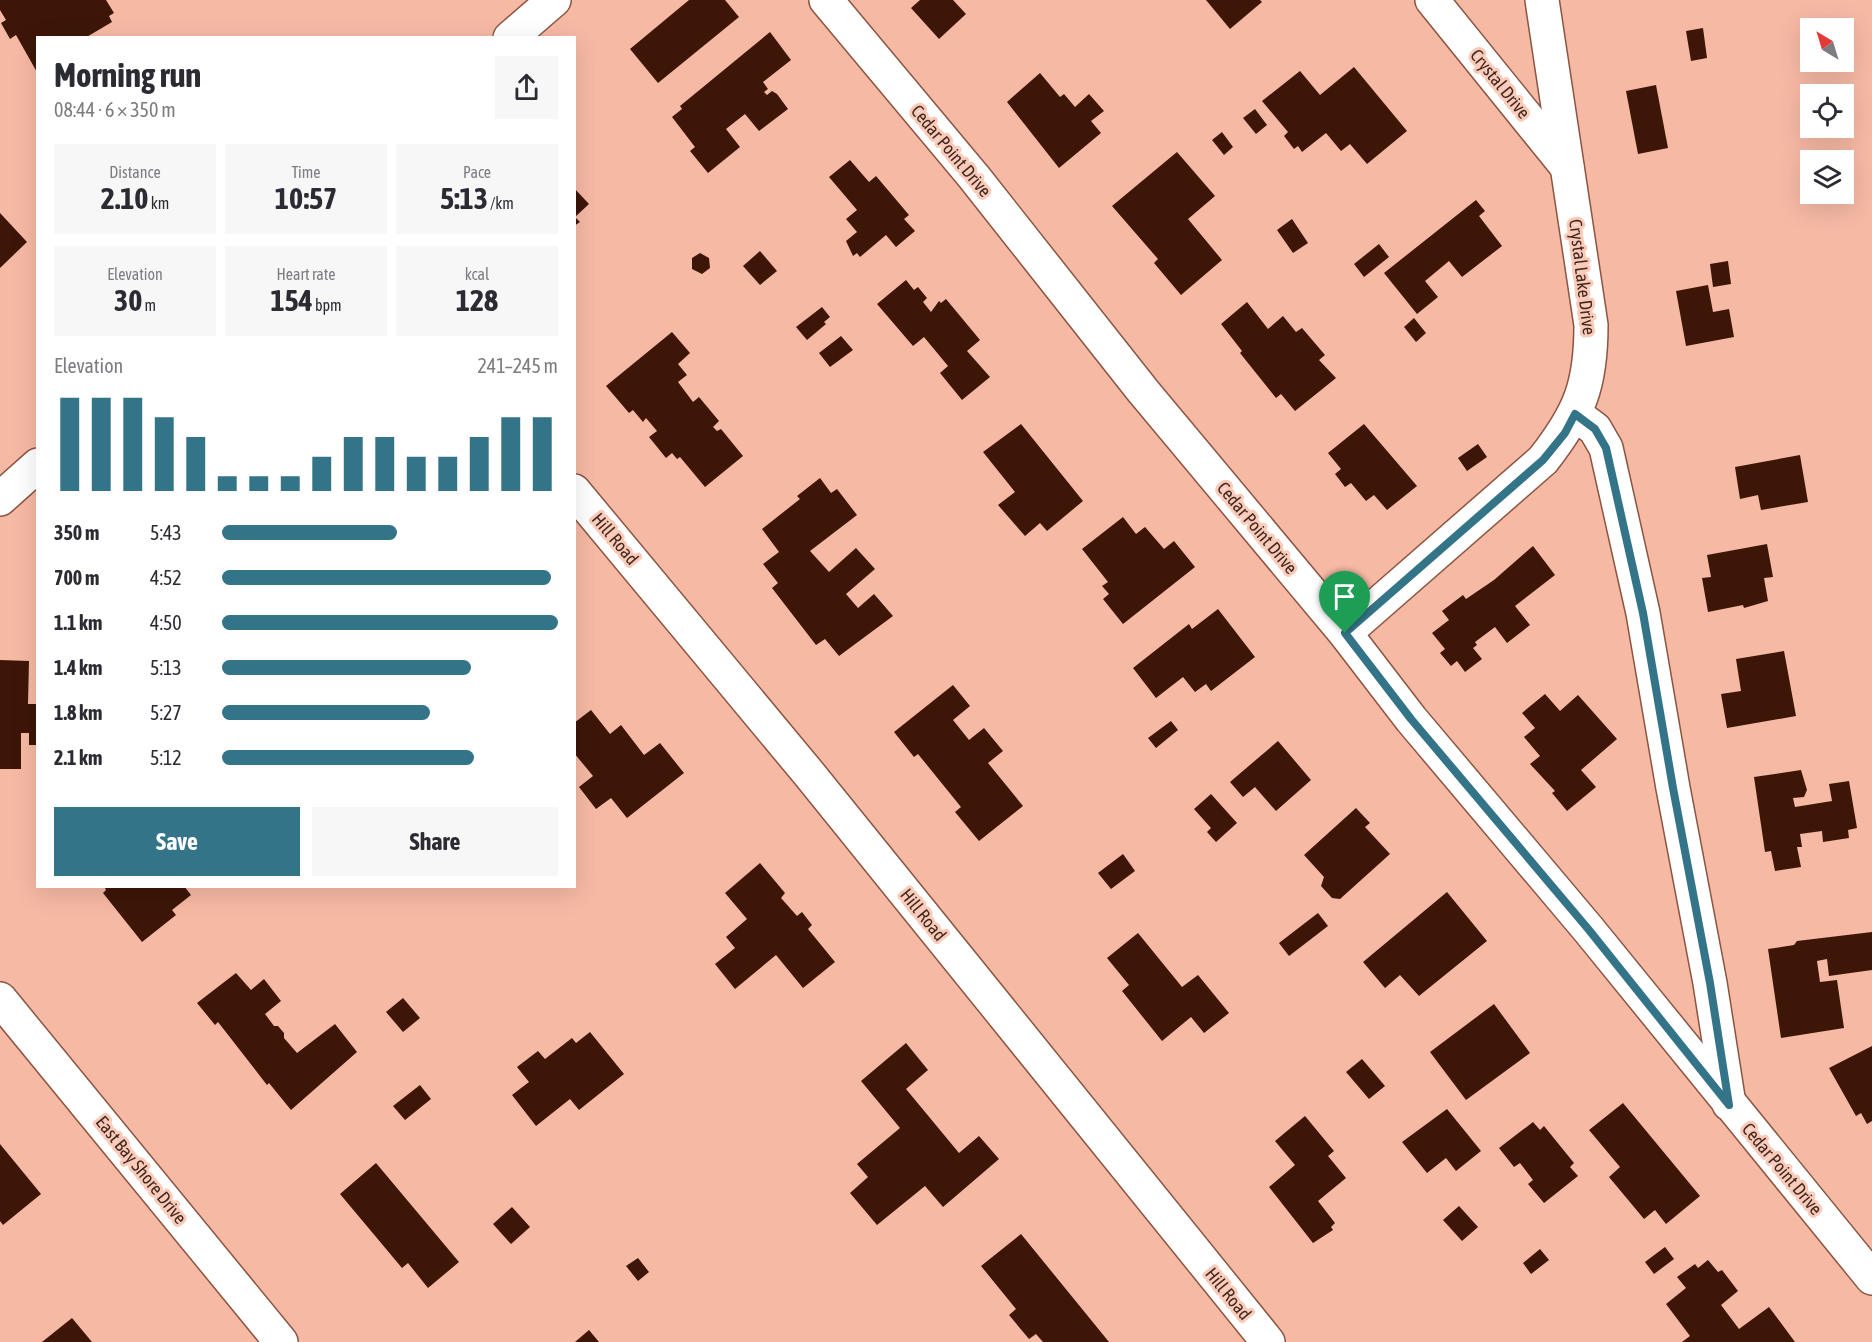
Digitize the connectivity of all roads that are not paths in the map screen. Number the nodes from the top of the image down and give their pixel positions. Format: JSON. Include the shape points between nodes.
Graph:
{"nodes":[{"id":1,"x":554,"y":0,"type":"edge"},
{"id":2,"x":826,"y":0,"type":"edge"},
{"id":3,"x":1432,"y":0,"type":"edge"},
{"id":4,"x":1542,"y":0,"type":"edge"},
{"id":5,"x":512,"y":36,"type":"edge"},
{"id":6,"x":1568,"y":169,"type":"junction"},
{"id":7,"x":1575,"y":414,"type":"junction"},
{"id":8,"x":36,"y":467,"type":"edge"},
{"id":9,"x":576,"y":493,"type":"edge"},
{"id":10,"x":0,"y":499,"type":"edge"},
{"id":11,"x":1345,"y":633,"type":"junction"},
{"id":12,"x":0,"y":999,"type":"edge"},
{"id":13,"x":1729,"y":1105,"type":"junction"},
{"id":14,"x":1872,"y":1278,"type":"edge"},
{"id":15,"x":281,"y":1342,"type":"edge"},
{"id":16,"x":1268,"y":1342,"type":"edge"}],
"edges":[{"from":1,"to":5,"type":"street"},
{"from":2,"to":11,"type":"street","name":"Cedar Point Drive"},
{"from":3,"to":6,"type":"street","name":"Crystal Drive"},
{"from":4,"to":6,"type":"street","name":"Crystal Lake Drive"},
{"from":6,"to":7,"type":"street","name":"Crystal Lake Drive","via":[[1591,325],[1591,360]]},
{"from":7,"to":11,"type":"street","name":"Crystal Lake Drive","via":[[1543,460]]},
{"from":7,"to":13,"type":"street","via":[[1595,429],[1609,459],[1643,613]]},
{"from":8,"to":10,"type":"street"},
{"from":9,"to":16,"type":"street","name":"Hill Road","via":[[810,775]]},
{"from":11,"to":13,"type":"street","name":"Cedar Point Drive","via":[[1411,719],[1589,930]]},
{"from":12,"to":15,"type":"street","name":"East Bay Shore Drive"},
{"from":13,"to":14,"type":"street","name":"Cedar Point Drive"}]}
